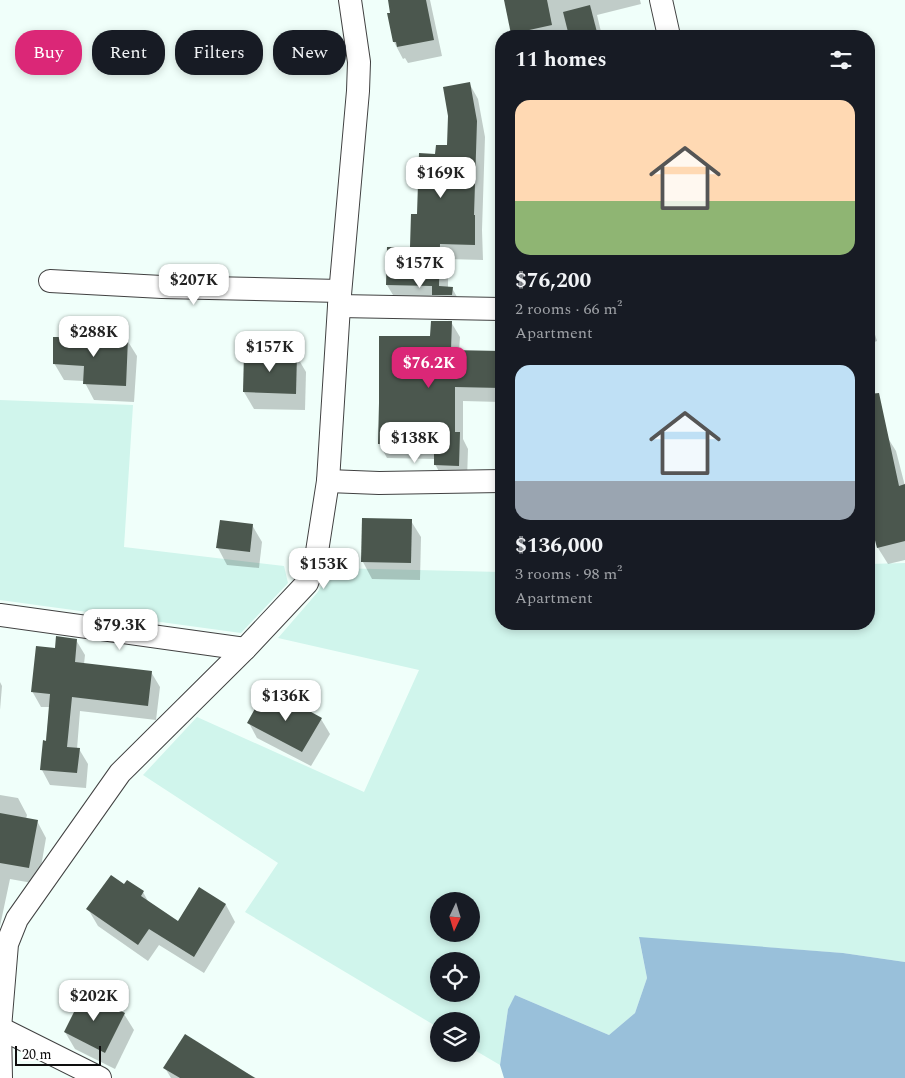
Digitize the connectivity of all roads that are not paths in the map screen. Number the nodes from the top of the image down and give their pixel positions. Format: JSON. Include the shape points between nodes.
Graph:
{"nodes":[{"id":1,"x":350,"y":0,"type":"edge"},
{"id":2,"x":661,"y":0,"type":"edge"},
{"id":3,"x":668,"y":30,"type":"edge"},
{"id":4,"x":50,"y":281,"type":"dead end"},
{"id":5,"x":339,"y":299,"type":"junction"},
{"id":6,"x":495,"y":310,"type":"edge"},
{"id":7,"x":328,"y":481,"type":"junction"},
{"id":8,"x":495,"y":482,"type":"edge"},
{"id":9,"x":0,"y":615,"type":"edge"},
{"id":10,"x":245,"y":650,"type":"junction"},
{"id":11,"x":8,"y":917,"type":"edge"},
{"id":12,"x":0,"y":1028,"type":"edge"},
{"id":13,"x":1,"y":1078,"type":"edge"},
{"id":14,"x":100,"y":1078,"type":"edge"}],
"edges":[{"from":1,"to":5,"type":"street","via":[[359,62],[358,91]]},
{"from":2,"to":3,"type":"street"},
{"from":4,"to":5,"type":"street"},
{"from":5,"to":6,"type":"street"},
{"from":5,"to":7,"type":"street"},
{"from":7,"to":8,"type":"street"},
{"from":7,"to":10,"type":"street","via":[[316,558],[307,583]]},
{"from":9,"to":10,"type":"street"},
{"from":10,"to":11,"type":"street","via":[[120,773]]},
{"from":11,"to":12,"type":"street"},
{"from":12,"to":13,"type":"street"},
{"from":12,"to":14,"type":"street"}]}
